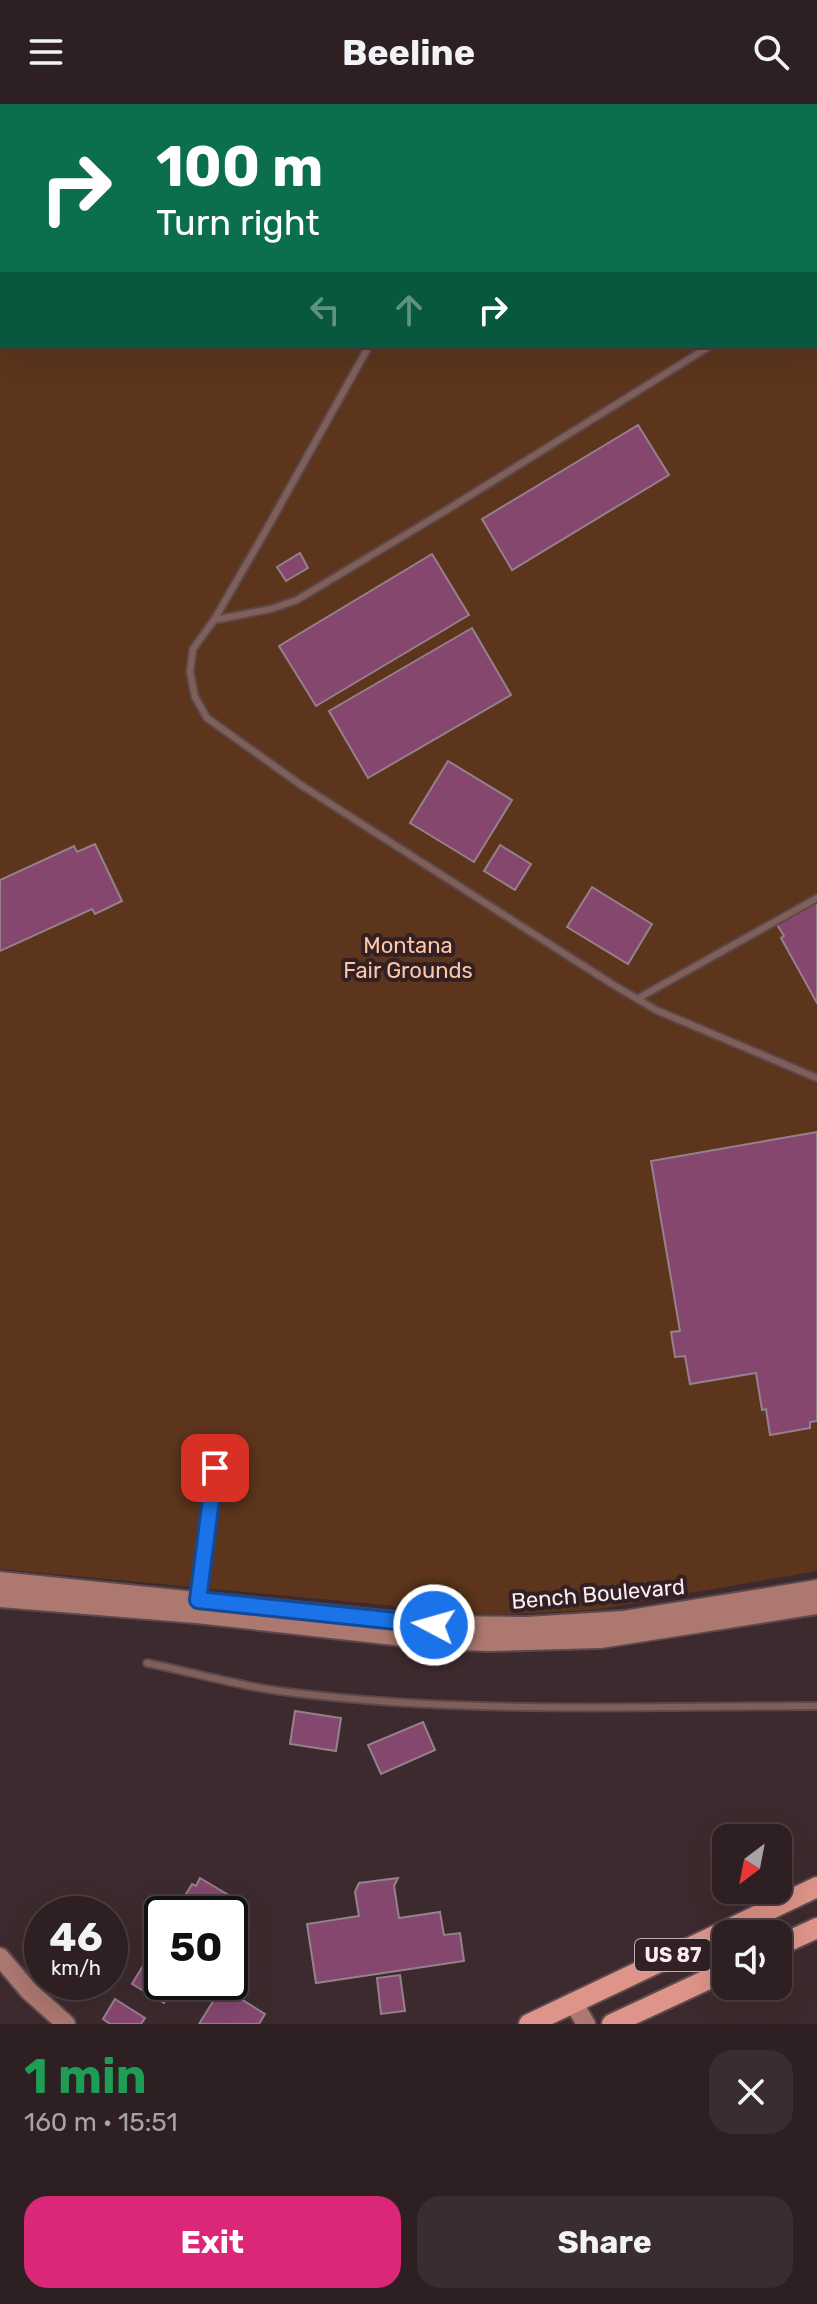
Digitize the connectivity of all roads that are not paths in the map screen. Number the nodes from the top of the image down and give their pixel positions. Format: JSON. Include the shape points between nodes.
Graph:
{"nodes":[{"id":1,"x":368,"y":348,"type":"edge"},
{"id":2,"x":707,"y":348,"type":"edge"},
{"id":3,"x":214,"y":620,"type":"junction"},
{"id":4,"x":817,"y":898,"type":"edge"},
{"id":5,"x":637,"y":999,"type":"junction"},
{"id":6,"x":817,"y":1078,"type":"edge"},
{"id":7,"x":215,"y":1468,"type":"dead end"},
{"id":8,"x":0,"y":1581,"type":"edge"},
{"id":9,"x":817,"y":1589,"type":"edge"},
{"id":10,"x":0,"y":1598,"type":"edge"},
{"id":11,"x":817,"y":1605,"type":"edge"},
{"id":12,"x":198,"y":1607,"type":"junction"},
{"id":13,"x":147,"y":1663,"type":"dead end"},
{"id":14,"x":817,"y":1706,"type":"edge"},
{"id":15,"x":817,"y":1887,"type":"edge"},
{"id":16,"x":817,"y":1928,"type":"edge"},
{"id":17,"x":792,"y":1940,"type":"edge"},
{"id":18,"x":0,"y":1957,"type":"edge"},
{"id":19,"x":712,"y":1978,"type":"edge"},
{"id":20,"x":662,"y":2001,"type":"junction"},
{"id":21,"x":573,"y":2002,"type":"junction"},
{"id":22,"x":66,"y":2024,"type":"edge"},
{"id":23,"x":529,"y":2024,"type":"edge"},
{"id":24,"x":586,"y":2024,"type":"edge"},
{"id":25,"x":612,"y":2024,"type":"edge"},
{"id":26,"x":646,"y":2024,"type":"edge"}],
"edges":[{"from":1,"to":3,"type":"lane"},
{"from":2,"to":3,"type":"lane","via":[[297,600]]},
{"from":3,"to":5,"type":"lane","via":[[193,649],[190,672],[207,718],[301,785]]},
{"from":4,"to":5,"type":"lane"},
{"from":5,"to":6,"type":"lane"},
{"from":7,"to":12,"type":"lane"},
{"from":8,"to":12,"type":"main road","name":"Bench Boulevard"},
{"from":9,"to":12,"type":"main road","name":"Bench Boulevard","via":[[624,1620],[501,1627]]},
{"from":10,"to":12,"type":"main road"},
{"from":11,"to":12,"type":"main road","via":[[600,1639],[513,1642],[422,1639]]},
{"from":13,"to":14,"type":"lane","via":[[294,1693],[390,1701]]},
{"from":15,"to":21,"type":"highway","number":"US 87"},
{"from":16,"to":17,"type":"highway"},
{"from":18,"to":22,"type":"main road"},
{"from":19,"to":20,"type":"highway","number":"US 87"},
{"from":20,"to":25,"type":"highway","number":"US 87"},
{"from":20,"to":26,"type":"main road"},
{"from":21,"to":23,"type":"highway","number":"US 87"},
{"from":21,"to":24,"type":"main road"}]}
